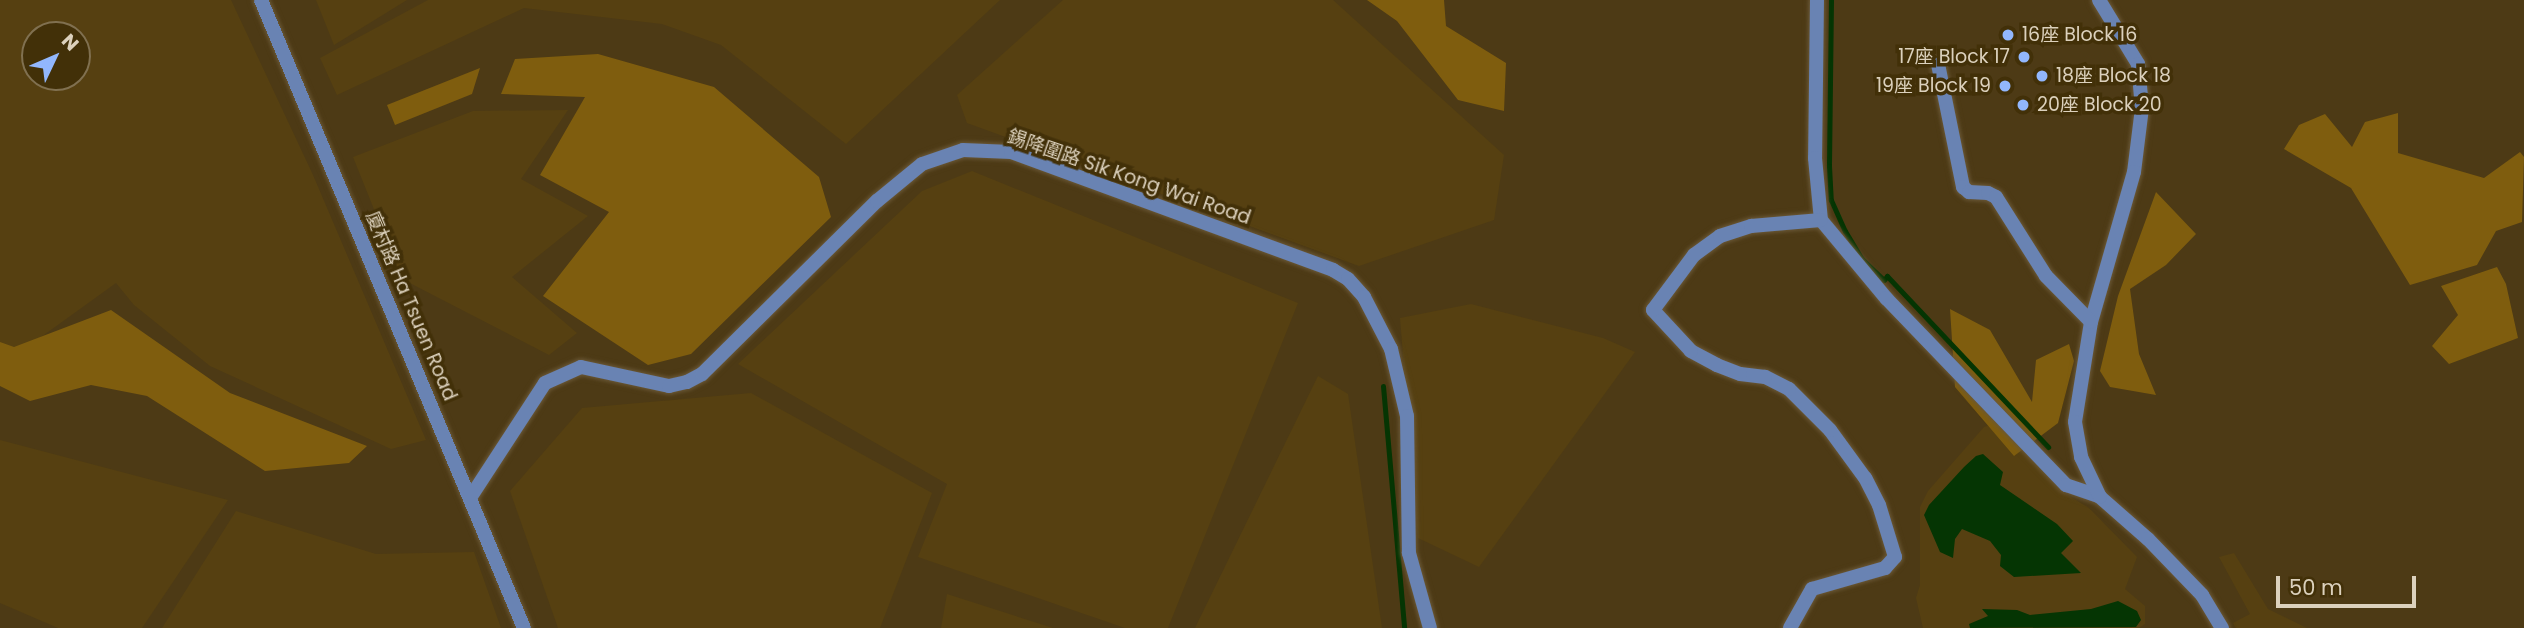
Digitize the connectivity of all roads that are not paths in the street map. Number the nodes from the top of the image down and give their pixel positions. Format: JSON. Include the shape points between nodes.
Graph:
{"nodes":[{"id":1,"x":261,"y":0,"type":"edge"},
{"id":2,"x":1817,"y":0,"type":"edge"},
{"id":3,"x":2099,"y":0,"type":"edge"},
{"id":4,"x":1938,"y":64,"type":"dead end"},
{"id":5,"x":1821,"y":220,"type":"junction"},
{"id":6,"x":2091,"y":322,"type":"junction"},
{"id":7,"x":2100,"y":497,"type":"junction"},
{"id":8,"x":470,"y":498,"type":"junction"},
{"id":9,"x":524,"y":628,"type":"edge"},
{"id":10,"x":1430,"y":628,"type":"edge"},
{"id":11,"x":1790,"y":628,"type":"edge"},
{"id":12,"x":2222,"y":628,"type":"edge"}],
"edges":[{"from":1,"to":8,"type":"street","name":"廈村路 Ha Tsuen Road"},
{"from":2,"to":5,"type":"street","via":[[1815,158]]},
{"from":3,"to":6,"type":"street","via":[[2138,64],[2142,108],[2134,172]]},
{"from":4,"to":6,"type":"street","via":[[1963,187],[1996,197],[2046,276]]},
{"from":5,"to":7,"type":"street","via":[[1886,298],[2066,485]]},
{"from":5,"to":11,"type":"street","via":[[1751,226],[1720,236],[1694,255],[1653,310],[1691,351],[1740,374],[1765,377],[1789,389],[1830,430],[1879,505],[1895,557],[1885,568],[1812,589]]},
{"from":6,"to":7,"type":"street","via":[[2075,422],[2081,457]]},
{"from":7,"to":12,"type":"street","via":[[2180,570]]},
{"from":8,"to":9,"type":"street","name":"廈村路 Ha Tsuen Road"},
{"from":8,"to":10,"type":"street","name":"錫降圍路 Sik Kong Wai Road","via":[[545,383],[581,366],[669,386],[687,382],[702,374],[877,201],[922,164],[963,150],[1011,152],[1333,270],[1364,297],[1391,349],[1407,416],[1409,553]]}]}
